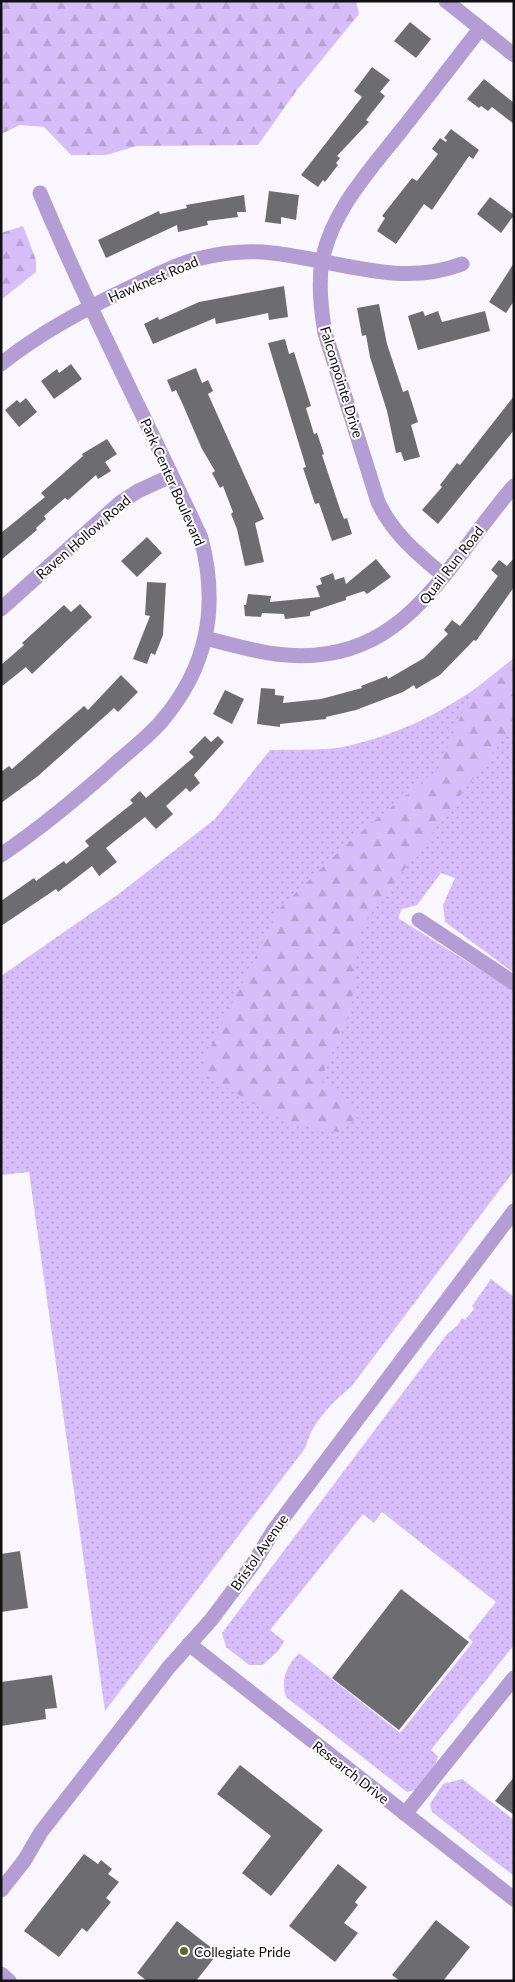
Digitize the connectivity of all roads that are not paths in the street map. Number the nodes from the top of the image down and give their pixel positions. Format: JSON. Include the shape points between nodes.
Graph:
{"nodes":[{"id":1,"x":446,"y":1,"type":"edge"},
{"id":2,"x":480,"y":29,"type":"junction"},
{"id":3,"x":514,"y":55,"type":"edge"},
{"id":4,"x":40,"y":193,"type":"dead end"},
{"id":5,"x":322,"y":261,"type":"junction"},
{"id":6,"x":462,"y":264,"type":"dead end"},
{"id":7,"x":92,"y":306,"type":"junction"},
{"id":8,"x":1,"y":364,"type":"edge"},
{"id":9,"x":171,"y":476,"type":"junction"},
{"id":10,"x":514,"y":486,"type":"edge"},
{"id":11,"x":444,"y":576,"type":"junction"},
{"id":12,"x":1,"y":608,"type":"edge"},
{"id":13,"x":205,"y":638,"type":"junction"},
{"id":14,"x":1,"y":855,"type":"edge"},
{"id":15,"x":419,"y":920,"type":"dead end"},
{"id":16,"x":514,"y":983,"type":"edge"},
{"id":17,"x":514,"y":1211,"type":"edge"},
{"id":18,"x":189,"y":1644,"type":"junction"},
{"id":19,"x":514,"y":1678,"type":"edge"},
{"id":20,"x":405,"y":1814,"type":"junction"},
{"id":21,"x":1,"y":1890,"type":"edge"},
{"id":22,"x":514,"y":1899,"type":"edge"},
{"id":23,"x":1,"y":1974,"type":"edge"},
{"id":24,"x":9,"y":1981,"type":"edge"}],
"edges":[{"from":1,"to":2,"type":"street"},
{"from":2,"to":3,"type":"street"},
{"from":2,"to":5,"type":"street","name":"Falconpointe Drive","via":[[351,194],[329,238]]},
{"from":4,"to":7,"type":"street","name":"Park Center Boulevard","via":[[68,261]]},
{"from":5,"to":6,"type":"street","name":"Hawknest Road","via":[[393,274],[418,275]]},
{"from":5,"to":7,"type":"street","name":"Hawknest Road","via":[[271,252],[234,252],[196,259]]},
{"from":5,"to":11,"type":"street","name":"Falconpointe Drive","via":[[320,290],[325,334],[378,502],[399,536]]},
{"from":7,"to":8,"type":"street","name":"Hawknest Road","via":[[37,336]]},
{"from":7,"to":9,"type":"street","name":"Park Center Boulevard"},
{"from":9,"to":12,"type":"street","name":"Raven Hollow Road","via":[[121,502]]},
{"from":9,"to":13,"type":"street","name":"Park Center Boulevard","via":[[201,538],[208,571],[210,604]]},
{"from":10,"to":11,"type":"street","name":"Quail Run Road"},
{"from":11,"to":13,"type":"street","name":"Quail Run Road","via":[[430,594],[398,623],[372,639],[339,651],[306,656],[275,654]]},
{"from":13,"to":14,"type":"street","name":"Park Center Boulevard","via":[[189,682],[160,723],[71,802]]},
{"from":15,"to":16,"type":"street"},
{"from":17,"to":18,"type":"street","name":"Bristol Avenue","via":[[274,1530],[253,1564]]},
{"from":18,"to":20,"type":"street","name":"Research Drive"},
{"from":18,"to":21,"type":"street","name":"Bristol Avenue","via":[[41,1832]]},
{"from":19,"to":20,"type":"street"},
{"from":20,"to":22,"type":"street","name":"Research Drive"},
{"from":23,"to":24,"type":"street"}]}
